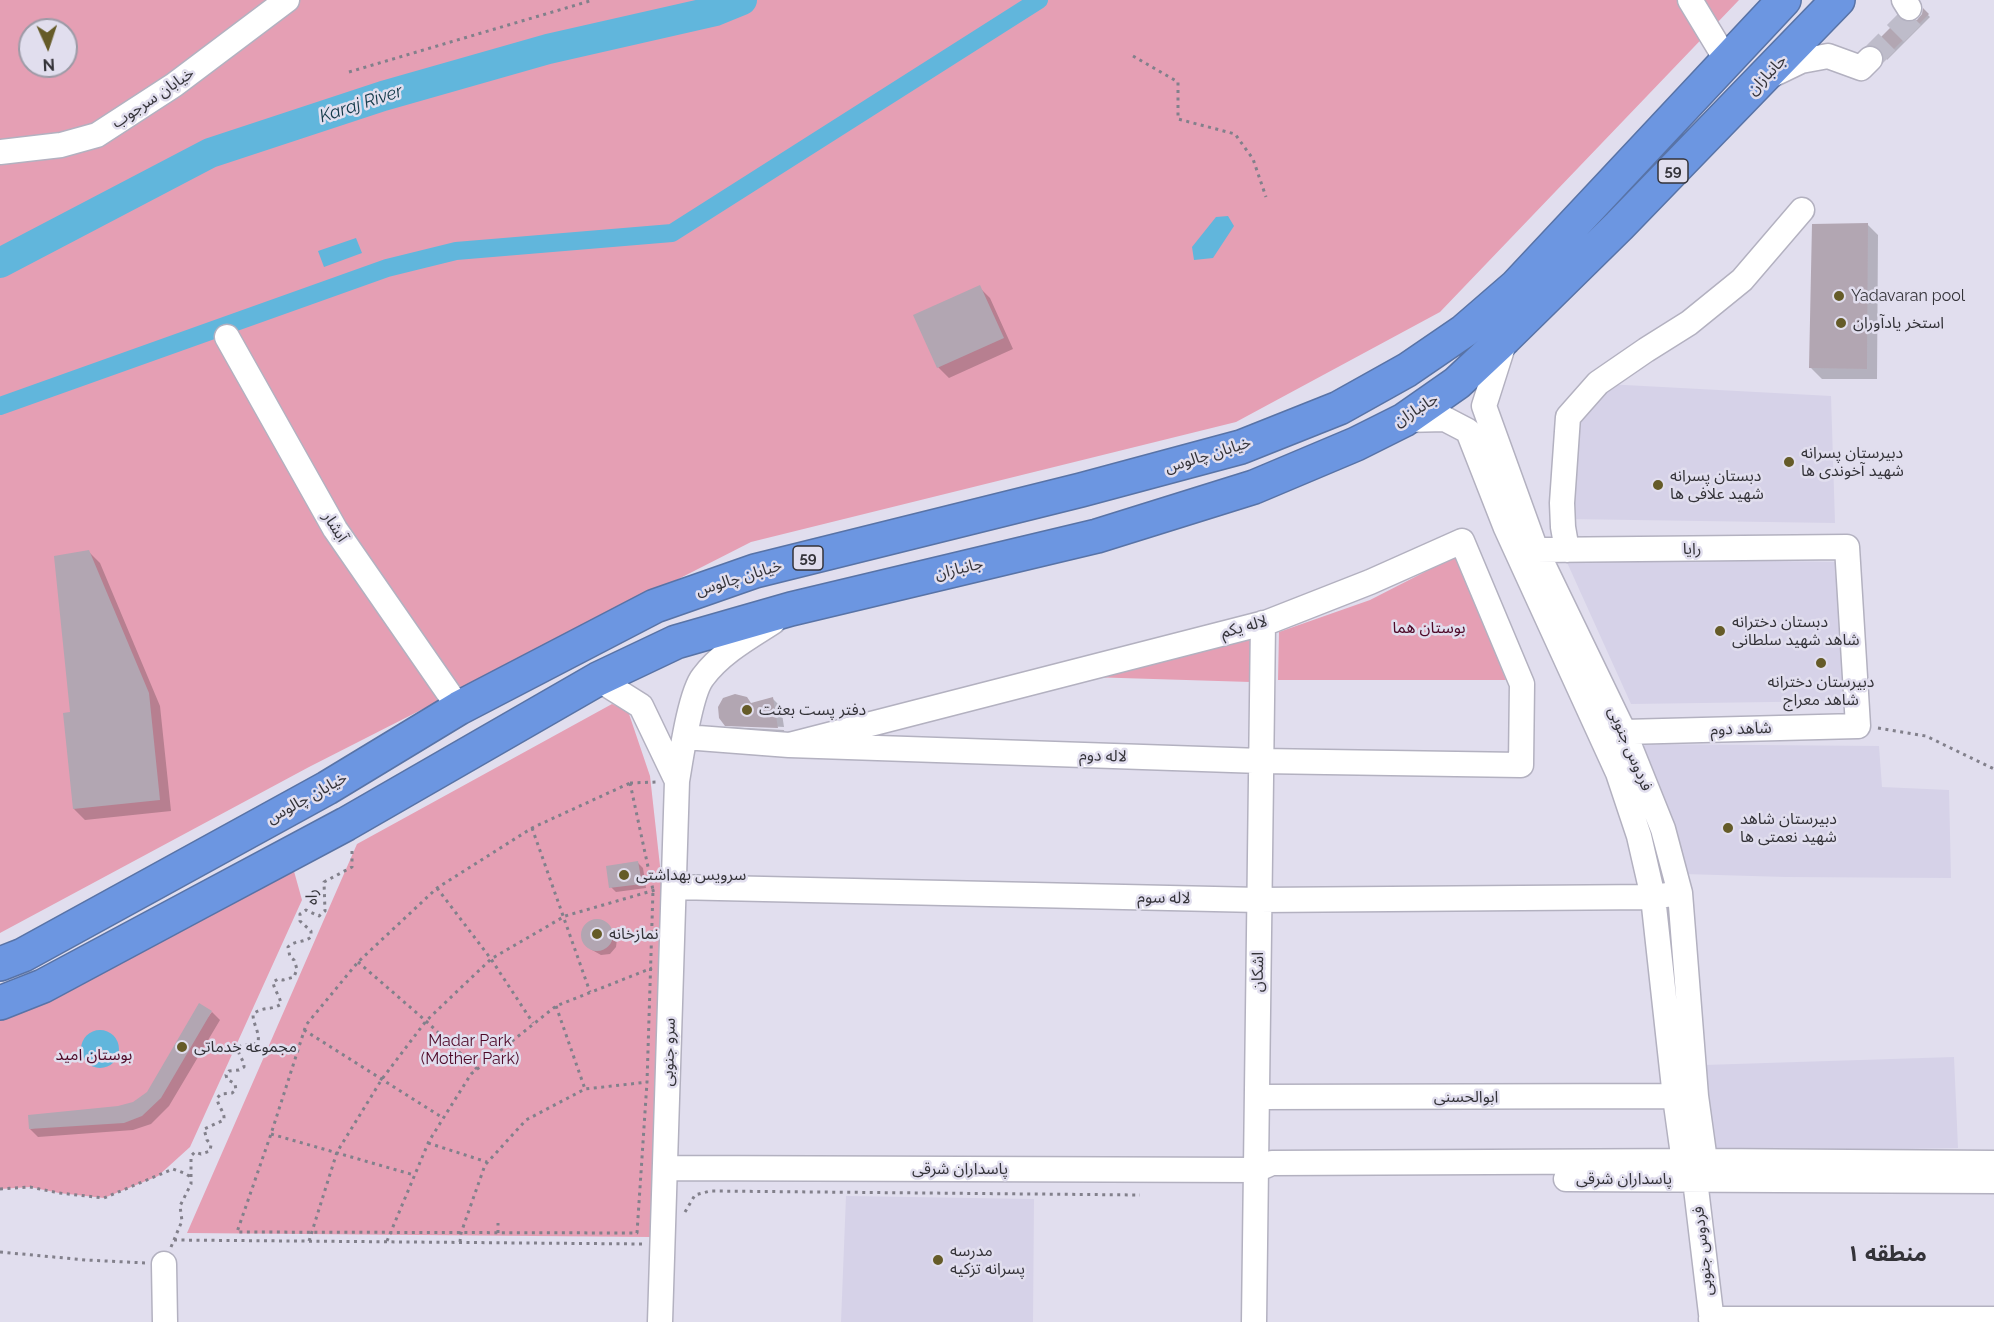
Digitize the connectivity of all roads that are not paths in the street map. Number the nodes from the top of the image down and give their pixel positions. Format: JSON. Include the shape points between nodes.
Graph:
{"nodes":[{"id":1,"x":287,"y":0,"type":"edge"},
{"id":2,"x":1690,"y":0,"type":"edge"},
{"id":3,"x":1784,"y":0,"type":"edge"},
{"id":4,"x":1838,"y":0,"type":"edge"},
{"id":5,"x":1870,"y":59,"type":"tunnel mouth"},
{"id":6,"x":1727,"y":61,"type":"junction"},
{"id":7,"x":1762,"y":80,"type":"junction"},
{"id":8,"x":0,"y":152,"type":"edge"},
{"id":9,"x":1802,"y":210,"type":"dead end"},
{"id":10,"x":227,"y":337,"type":"dead end"},
{"id":11,"x":1505,"y":338,"type":"junction"},
{"id":12,"x":1404,"y":420,"type":"junction"},
{"id":13,"x":1081,"y":490,"type":"junction"},
{"id":14,"x":1097,"y":536,"type":"junction"},
{"id":15,"x":1536,"y":550,"type":"junction"},
{"id":16,"x":1568,"y":550,"type":"junction"},
{"id":17,"x":791,"y":609,"type":"junction"},
{"id":18,"x":1263,"y":623,"type":"junction"},
{"id":19,"x":598,"y":680,"type":"junction"},
{"id":20,"x":459,"y":708,"type":"junction"},
{"id":21,"x":1858,"y":726,"type":"joint"},
{"id":22,"x":1624,"y":732,"type":"junction"},
{"id":23,"x":685,"y":737,"type":"junction"},
{"id":24,"x":789,"y":745,"type":"junction"},
{"id":25,"x":1261,"y":761,"type":"junction"},
{"id":26,"x":1521,"y":765,"type":"joint"},
{"id":27,"x":677,"y":781,"type":"junction"},
{"id":28,"x":663,"y":888,"type":"junction"},
{"id":29,"x":1680,"y":893,"type":"junction"},
{"id":30,"x":1653,"y":897,"type":"junction"},
{"id":31,"x":1259,"y":900,"type":"junction"},
{"id":32,"x":0,"y":964,"type":"edge"},
{"id":33,"x":0,"y":1003,"type":"edge"},
{"id":34,"x":1257,"y":1097,"type":"junction"},
{"id":35,"x":1686,"y":1097,"type":"junction"},
{"id":36,"x":1994,"y":1163,"type":"edge"},
{"id":37,"x":665,"y":1167,"type":"junction"},
{"id":38,"x":1695,"y":1168,"type":"junction"},
{"id":39,"x":1256,"y":1170,"type":"junction"},
{"id":40,"x":1994,"y":1181,"type":"edge"},
{"id":41,"x":164,"y":1264,"type":"road end"},
{"id":42,"x":1994,"y":1319,"type":"edge"},
{"id":43,"x":1711,"y":1320,"type":"edge"},
{"id":44,"x":165,"y":1322,"type":"edge"},
{"id":45,"x":660,"y":1322,"type":"edge"},
{"id":46,"x":1254,"y":1322,"type":"edge"}],
"edges":[{"from":1,"to":8,"type":"street","name":"خیابان سرجوب","via":[[174,85],[97,135],[61,145]]},
{"from":2,"to":6,"type":"street"},
{"from":3,"to":6,"type":"highway","number":"59"},
{"from":4,"to":7,"type":"highway","name":"جانبازان","number":"59"},
{"from":5,"to":7,"type":"street","via":[[1861,68],[1828,56],[1802,61]]},
{"from":6,"to":13,"type":"highway","name":"خیابان چالوس","number":"59","via":[[1516,286],[1464,331],[1407,370],[1339,408],[1241,447]]},
{"from":7,"to":11,"type":"highway","name":"جانبازان","number":"59"},
{"from":9,"to":16,"type":"street","via":[[1742,280],[1689,323],[1598,383],[1568,417],[1562,503]]},
{"from":10,"to":20,"type":"street","name":"آبشار","via":[[335,530]]},
{"from":11,"to":12,"type":"highway","name":"جانبازان","number":"59","via":[[1457,383]]},
{"from":11,"to":15,"type":"street","name":"فردوس جنوبی","via":[[1484,406]]},
{"from":12,"to":14,"type":"highway","name":"جانبازان","number":"59","via":[[1254,487]]},
{"from":12,"to":30,"type":"street","name":"فردوس جنوبی","via":[[1445,419],[1468,431],[1506,528],[1618,773],[1639,836]]},
{"from":13,"to":14,"type":"highway"},
{"from":13,"to":20,"type":"highway","name":"خیابان چالوس","number":"59","via":[[754,571],[655,606]]},
{"from":14,"to":17,"type":"highway","name":"جانبازان","number":"59"},
{"from":15,"to":16,"type":"street","name":"رایا"},
{"from":15,"to":22,"type":"street","name":"فردوس جنوبی"},
{"from":16,"to":21,"type":"street","name":"رایا","via":[[1847,548]]},
{"from":17,"to":19,"type":"highway","number":"59","via":[[676,642]]},
{"from":17,"to":23,"type":"street","name":"سرو جنوبی","via":[[727,652],[701,678]]},
{"from":18,"to":24,"type":"street","name":"لاله یکم"},
{"from":18,"to":25,"type":"street","name":"اشکان"},
{"from":18,"to":26,"type":"street","name":"لاله یکم","via":[[1462,541],[1522,684]]},
{"from":19,"to":27,"type":"street","via":[[641,706]]},
{"from":19,"to":33,"type":"highway","number":"59","via":[[346,824],[240,892]]},
{"from":20,"to":32,"type":"highway","name":"خیابان چالوس","number":"59","via":[[327,788]]},
{"from":21,"to":22,"type":"street","name":"شاهد دوم"},
{"from":22,"to":29,"type":"street","name":"فردوس جنوبی","via":[[1663,829]]},
{"from":23,"to":24,"type":"street","name":"لاله دوم"},
{"from":23,"to":27,"type":"street","name":"سرو جنوبی"},
{"from":24,"to":25,"type":"street","name":"لاله دوم"},
{"from":25,"to":26,"type":"street","name":"لاله دوم"},
{"from":25,"to":31,"type":"street","name":"اشکان"},
{"from":27,"to":28,"type":"street","name":"سرو جنوبی"},
{"from":28,"to":31,"type":"street","name":"لاله سوم"},
{"from":28,"to":37,"type":"street","name":"سرو جنوبی","via":[[658,1082]]},
{"from":29,"to":30,"type":"street","name":"لاله سوم"},
{"from":29,"to":35,"type":"street","name":"فردوس جنوبی"},
{"from":30,"to":31,"type":"street","name":"لاله سوم"},
{"from":30,"to":35,"type":"street","name":"فردوس جنوبی"},
{"from":31,"to":34,"type":"street","name":"اشکان"},
{"from":34,"to":35,"type":"street","name":"ابوالحسنی"},
{"from":34,"to":39,"type":"street","name":"اشکان"},
{"from":35,"to":38,"type":"street","name":"فردوس جنوبی"},
{"from":36,"to":38,"type":"street","name":"پاسداران شرقی"},
{"from":37,"to":39,"type":"street","name":"پاسداران شرقی"},
{"from":37,"to":45,"type":"street","name":"سرو جنوبی"},
{"from":38,"to":39,"type":"street","name":"پاسداران شرقی","via":[[1269,1176]]},
{"from":38,"to":40,"type":"street","name":"پاسداران شرقی"},
{"from":38,"to":43,"type":"street","name":"فردوس جنوبی"},
{"from":39,"to":46,"type":"street","name":"اشکان"},
{"from":41,"to":44,"type":"street"},
{"from":42,"to":43,"type":"street"}]}
